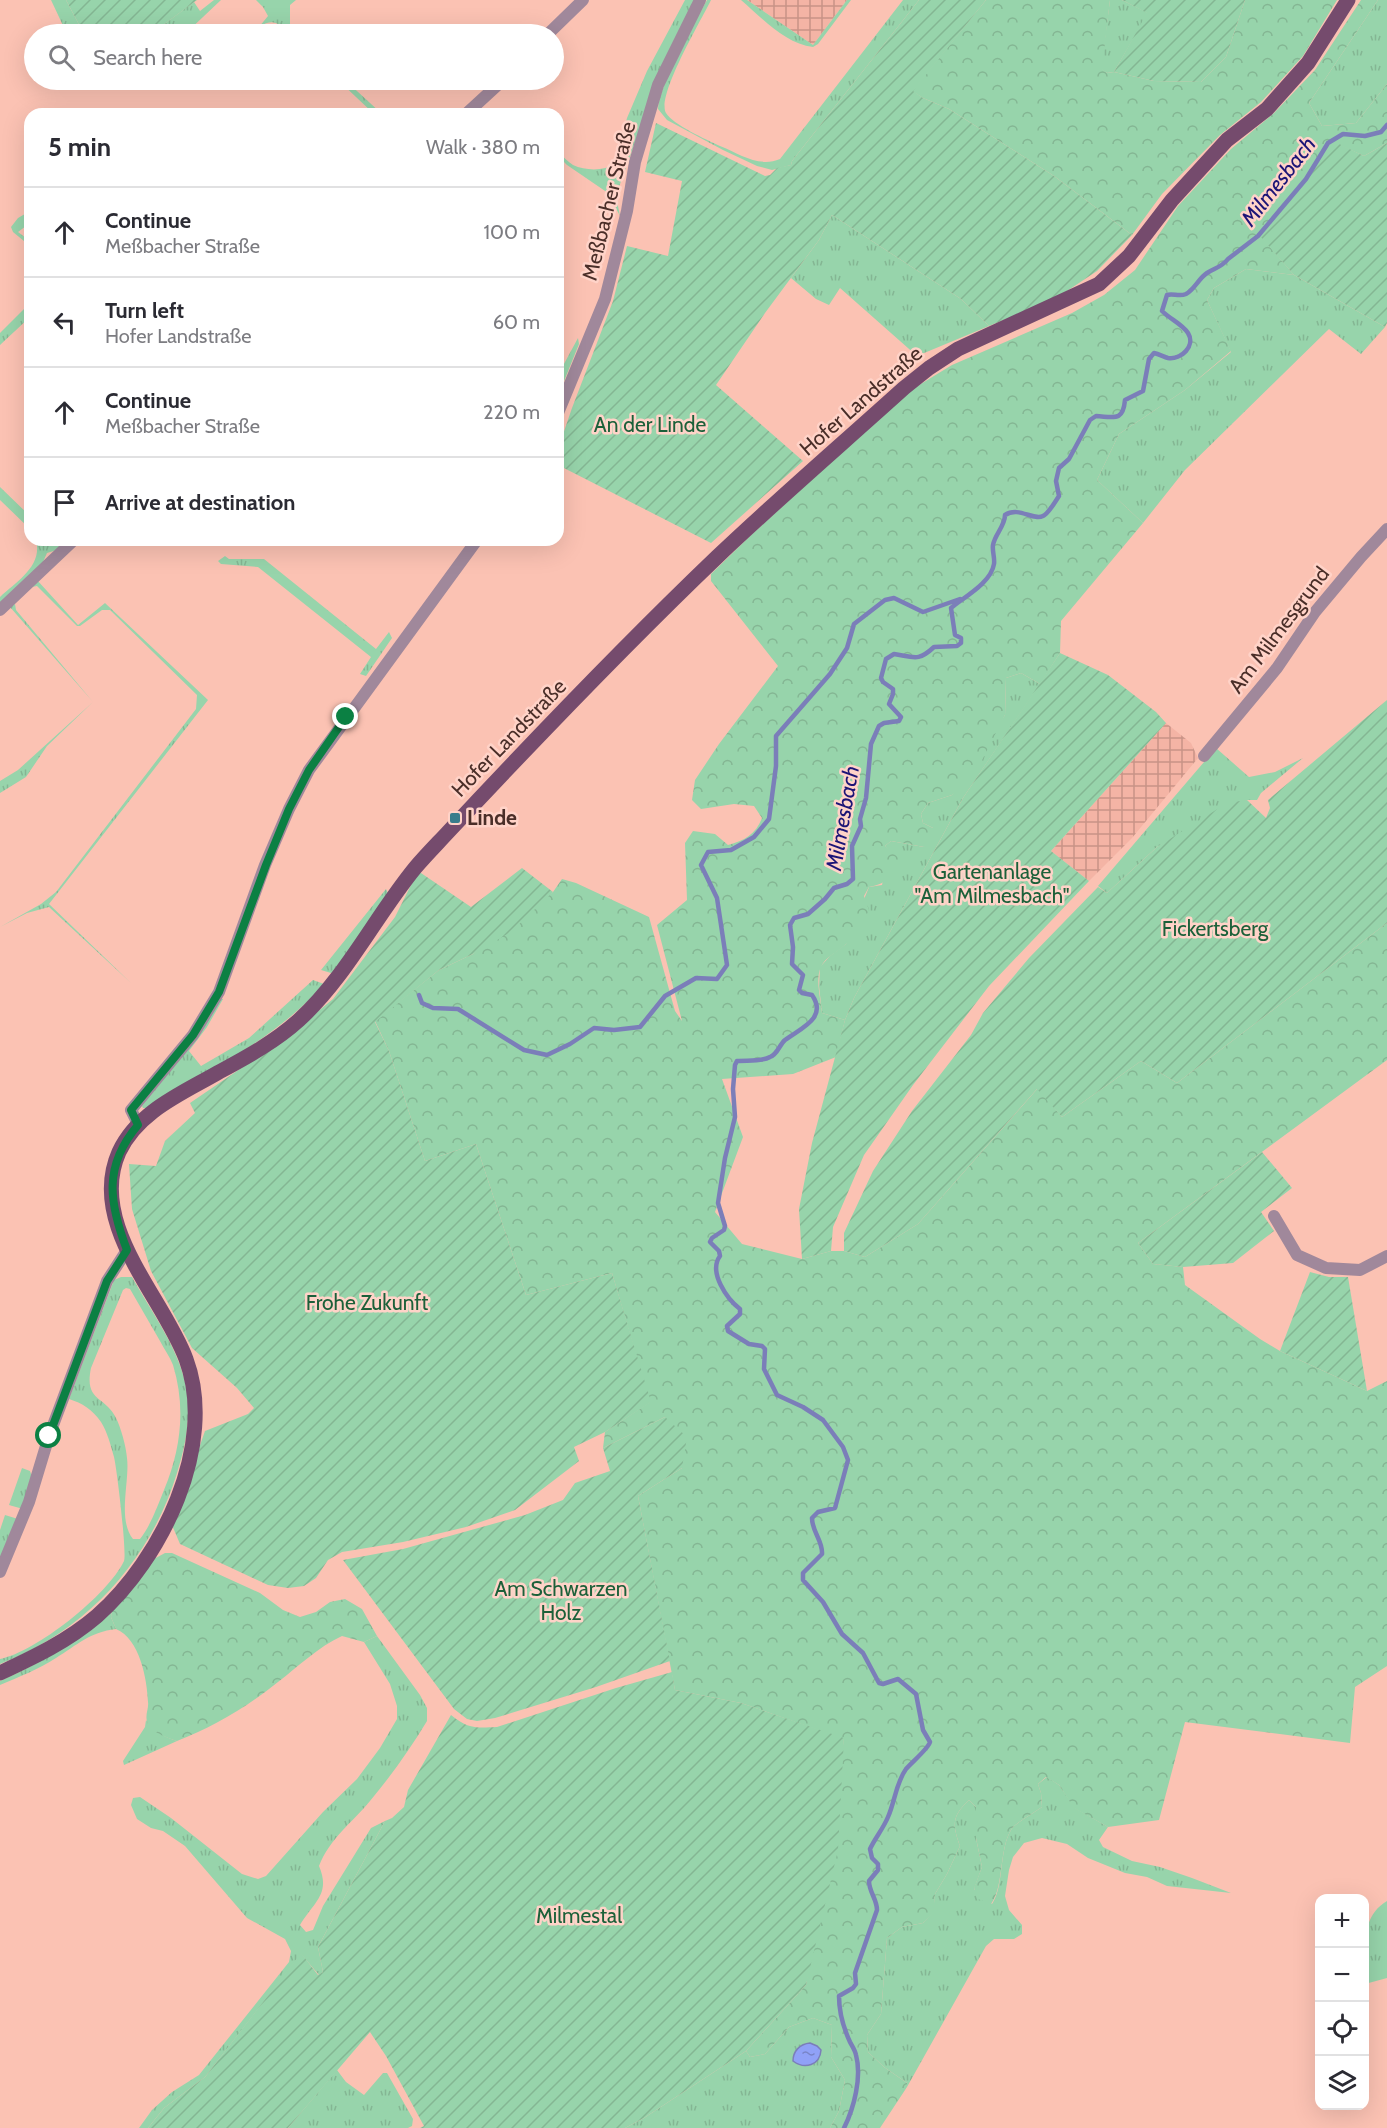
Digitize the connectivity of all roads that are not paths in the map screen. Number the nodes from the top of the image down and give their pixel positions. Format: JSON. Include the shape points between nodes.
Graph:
{"nodes":[{"id":1,"x":583,"y":0,"type":"edge"},
{"id":2,"x":700,"y":0,"type":"edge"},
{"id":3,"x":1348,"y":0,"type":"edge"},
{"id":4,"x":558,"y":24,"type":"edge"},
{"id":5,"x":492,"y":90,"type":"edge"},
{"id":6,"x":473,"y":108,"type":"edge"},
{"id":7,"x":564,"y":398,"type":"edge"},
{"id":8,"x":1387,"y":529,"type":"edge"},
{"id":9,"x":68,"y":546,"type":"edge"},
{"id":10,"x":473,"y":546,"type":"edge"},
{"id":11,"x":0,"y":610,"type":"edge"},
{"id":12,"x":1204,"y":756,"type":"dead end"},
{"id":13,"x":138,"y":1125,"type":"junction"},
{"id":14,"x":1274,"y":1216,"type":"dead end"},
{"id":15,"x":127,"y":1250,"type":"junction"},
{"id":16,"x":1387,"y":1256,"type":"edge"},
{"id":17,"x":0,"y":1572,"type":"edge"},
{"id":18,"x":0,"y":1673,"type":"edge"}],
"edges":[{"from":1,"to":4,"type":"street"},
{"from":2,"to":7,"type":"street","name":"Meßbacher Straße","via":[[658,86],[635,162],[605,298]]},
{"from":3,"to":13,"type":"main road","name":"Hofer Landstraße","via":[[1308,63],[1267,109],[1227,140],[1099,284],[958,349],[904,388],[720,554],[530,744],[415,868],[303,1016],[254,1052],[183,1092]]},
{"from":5,"to":6,"type":"street"},
{"from":8,"to":12,"type":"street","name":"Am Milmesgrund","via":[[1315,612],[1277,668]]},
{"from":9,"to":11,"type":"street"},
{"from":10,"to":13,"type":"street","via":[[309,770],[266,865],[219,992],[193,1035],[131,1110]]},
{"from":13,"to":15,"type":"main road","name":"Hofer Landstraße","via":[[119,1152],[112,1188],[114,1212]]},
{"from":14,"to":16,"type":"street","via":[[1297,1255],[1326,1268],[1360,1270]]},
{"from":15,"to":17,"type":"street","via":[[107,1281],[49,1436],[29,1502]]},
{"from":15,"to":18,"type":"main road","name":"Hofer Landstraße","via":[[190,1371],[196,1419],[183,1480],[157,1542],[119,1595],[69,1638]]}]}
